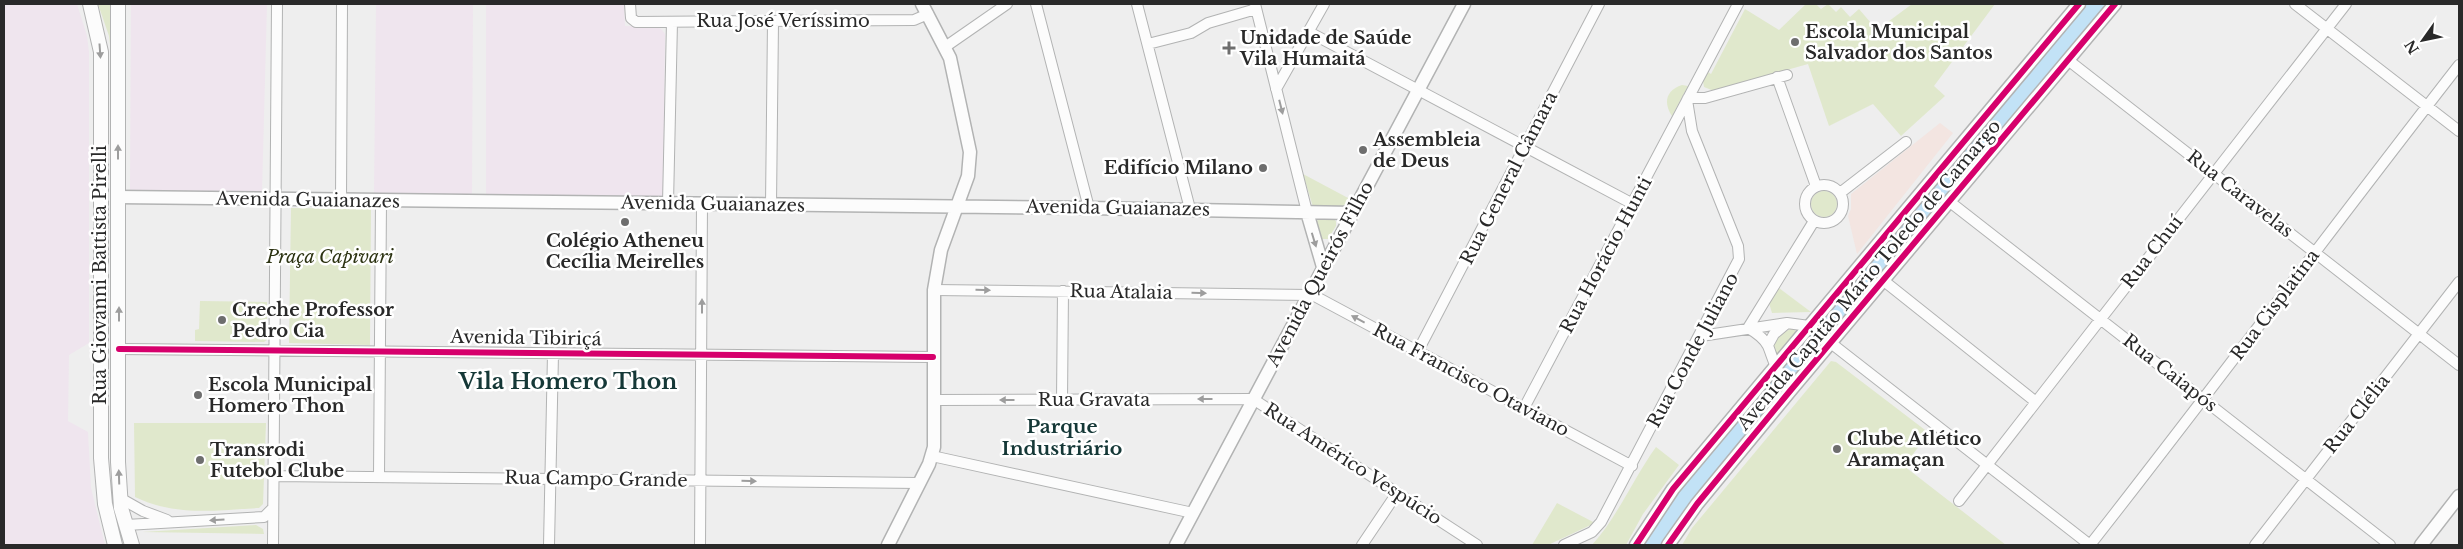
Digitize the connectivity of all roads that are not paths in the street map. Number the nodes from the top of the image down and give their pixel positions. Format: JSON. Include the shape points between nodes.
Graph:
{"nodes":[{"id":1,"x":90,"y":4,"type":"edge"},
{"id":2,"x":118,"y":4,"type":"edge"},
{"id":3,"x":277,"y":4,"type":"edge"},
{"id":4,"x":342,"y":4,"type":"edge"},
{"id":5,"x":630,"y":4,"type":"edge"},
{"id":6,"x":1007,"y":4,"type":"edge"},
{"id":7,"x":1036,"y":4,"type":"edge"},
{"id":8,"x":1137,"y":4,"type":"edge"},
{"id":9,"x":1324,"y":4,"type":"edge"},
{"id":10,"x":1464,"y":4,"type":"edge"},
{"id":11,"x":1599,"y":4,"type":"edge"},
{"id":12,"x":1738,"y":4,"type":"edge"},
{"id":13,"x":2079,"y":4,"type":"edge"},
{"id":14,"x":2115,"y":4,"type":"edge"},
{"id":15,"x":2295,"y":4,"type":"edge"},
{"id":16,"x":2346,"y":4,"type":"edge"},
{"id":17,"x":925,"y":6,"type":"edge"},
{"id":18,"x":1255,"y":6,"type":"edge"},
{"id":19,"x":672,"y":22,"type":"junction"},
{"id":20,"x":773,"y":22,"type":"junction"},
{"id":21,"x":2327,"y":28,"type":"junction"},
{"id":22,"x":1309,"y":32,"type":"junction"},
{"id":23,"x":1148,"y":44,"type":"junction"},
{"id":24,"x":946,"y":46,"type":"junction"},
{"id":25,"x":2068,"y":60,"type":"junction"},
{"id":26,"x":2459,"y":64,"type":"edge"},
{"id":27,"x":1276,"y":89,"type":"junction"},
{"id":28,"x":1418,"y":90,"type":"junction"},
{"id":29,"x":1687,"y":99,"type":"junction"},
{"id":30,"x":2427,"y":106,"type":"junction"},
{"id":31,"x":2459,"y":131,"type":"edge"},
{"id":32,"x":1906,"y":142,"type":"dead end"},
{"id":33,"x":1526,"y":147,"type":"junction"},
{"id":34,"x":2213,"y":174,"type":"junction"},
{"id":35,"x":1816,"y":186,"type":"junction"},
{"id":36,"x":1840,"y":193,"type":"junction"},
{"id":37,"x":118,"y":197,"type":"junction"},
{"id":38,"x":276,"y":200,"type":"junction"},
{"id":39,"x":341,"y":200,"type":"junction"},
{"id":40,"x":381,"y":201,"type":"junction"},
{"id":41,"x":1950,"y":202,"type":"junction"},
{"id":42,"x":668,"y":203,"type":"junction"},
{"id":43,"x":702,"y":204,"type":"junction"},
{"id":44,"x":771,"y":204,"type":"junction"},
{"id":45,"x":1633,"y":204,"type":"junction"},
{"id":46,"x":956,"y":206,"type":"junction"},
{"id":47,"x":1089,"y":208,"type":"junction"},
{"id":48,"x":1190,"y":209,"type":"junction"},
{"id":49,"x":1307,"y":212,"type":"junction"},
{"id":50,"x":1352,"y":213,"type":"junction"},
{"id":51,"x":1814,"y":221,"type":"junction"},
{"id":52,"x":2314,"y":252,"type":"junction"},
{"id":53,"x":1323,"y":267,"type":"junction"},
{"id":54,"x":1884,"y":281,"type":"junction"},
{"id":55,"x":2459,"y":282,"type":"edge"},
{"id":56,"x":934,"y":290,"type":"junction"},
{"id":57,"x":1063,"y":292,"type":"junction"},
{"id":58,"x":1309,"y":294,"type":"junction"},
{"id":59,"x":2100,"y":319,"type":"junction"},
{"id":60,"x":1787,"y":323,"type":"junction"},
{"id":61,"x":1748,"y":328,"type":"junction"},
{"id":62,"x":1820,"y":334,"type":"junction"},
{"id":63,"x":2419,"y":334,"type":"junction"},
{"id":64,"x":1701,"y":336,"type":"junction"},
{"id":65,"x":1768,"y":345,"type":"junction"},
{"id":66,"x":119,"y":350,"type":"junction"},
{"id":67,"x":275,"y":351,"type":"junction"},
{"id":68,"x":1418,"y":351,"type":"junction"},
{"id":69,"x":380,"y":352,"type":"junction"},
{"id":70,"x":553,"y":354,"type":"junction"},
{"id":71,"x":702,"y":355,"type":"junction"},
{"id":72,"x":933,"y":357,"type":"junction"},
{"id":73,"x":2459,"y":365,"type":"edge"},
{"id":74,"x":1776,"y":369,"type":"junction"},
{"id":75,"x":1794,"y":381,"type":"junction"},
{"id":76,"x":1253,"y":399,"type":"junction"},
{"id":77,"x":935,"y":400,"type":"junction"},
{"id":78,"x":1062,"y":400,"type":"junction"},
{"id":79,"x":2204,"y":400,"type":"junction"},
{"id":80,"x":2036,"y":402,"type":"junction"},
{"id":81,"x":1524,"y":408,"type":"junction"},
{"id":82,"x":932,"y":456,"type":"junction"},
{"id":83,"x":1987,"y":465,"type":"junction"},
{"id":84,"x":1632,"y":466,"type":"junction"},
{"id":85,"x":273,"y":476,"type":"junction"},
{"id":86,"x":379,"y":477,"type":"junction"},
{"id":87,"x":550,"y":479,"type":"junction"},
{"id":88,"x":2306,"y":479,"type":"junction"},
{"id":89,"x":700,"y":480,"type":"junction"},
{"id":90,"x":919,"y":482,"type":"junction"},
{"id":91,"x":1397,"y":493,"type":"junction"},
{"id":92,"x":2459,"y":496,"type":"edge"},
{"id":93,"x":120,"y":498,"type":"junction"},
{"id":94,"x":1959,"y":501,"type":"dead end"},
{"id":95,"x":274,"y":508,"type":"junction"},
{"id":96,"x":1193,"y":513,"type":"junction"},
{"id":97,"x":264,"y":517,"type":"junction"},
{"id":98,"x":171,"y":521,"type":"junction"},
{"id":99,"x":126,"y":525,"type":"junction"},
{"id":100,"x":273,"y":527,"type":"junction"},
{"id":101,"x":114,"y":541,"type":"edge"},
{"id":102,"x":132,"y":545,"type":"edge"},
{"id":103,"x":273,"y":545,"type":"edge"},
{"id":104,"x":549,"y":545,"type":"edge"},
{"id":105,"x":700,"y":545,"type":"edge"},
{"id":106,"x":888,"y":545,"type":"edge"},
{"id":107,"x":1176,"y":545,"type":"edge"},
{"id":108,"x":1362,"y":545,"type":"edge"},
{"id":109,"x":1477,"y":545,"type":"edge"},
{"id":110,"x":1564,"y":545,"type":"edge"},
{"id":111,"x":1636,"y":545,"type":"edge"},
{"id":112,"x":1668,"y":545,"type":"edge"},
{"id":113,"x":2090,"y":545,"type":"edge"},
{"id":114,"x":2254,"y":545,"type":"edge"},
{"id":115,"x":2390,"y":545,"type":"edge"},
{"id":116,"x":2421,"y":545,"type":"edge"}],
"edges":[{"from":1,"to":101,"type":"highway","name":"Rua Giovanni Battista Pirelli","one_way":true,"via":[[101,52],[100,432],[103,488]]},
{"from":37,"to":2,"type":"highway","name":"Rua Giovanni Battista Pirelli","one_way":true},
{"from":3,"to":38,"type":"street"},
{"from":4,"to":39,"type":"street"},
{"from":5,"to":19,"type":"street","name":"Rua José Veríssimo","via":[[631,18],[636,22]]},
{"from":6,"to":24,"type":"street"},
{"from":7,"to":47,"type":"street"},
{"from":8,"to":23,"type":"street"},
{"from":9,"to":22,"type":"street"},
{"from":10,"to":28,"type":"main road","name":"Avenida Queirós Filho"},
{"from":11,"to":33,"type":"street","name":"Rua General Câmara"},
{"from":12,"to":29,"type":"street","name":"Rua Horácio Hunti"},
{"from":13,"to":62,"type":"main road","name":"Avenida Capitão Mário Toledo de Camargo"},
{"from":14,"to":25,"type":"main road","name":"Avenida Capitão Mário Toledo de Camargo"},
{"from":15,"to":21,"type":"street"},
{"from":16,"to":21,"type":"street","name":"Rua Chuí"},
{"from":17,"to":20,"type":"street","name":"Rua José Veríssimo","via":[[914,20]]},
{"from":17,"to":24,"type":"main road"},
{"from":18,"to":23,"type":"street","via":[[1208,23],[1192,33]]},
{"from":18,"to":27,"type":"street"},
{"from":19,"to":20,"type":"street","name":"Rua José Veríssimo"},
{"from":19,"to":42,"type":"street"},
{"from":20,"to":44,"type":"street"},
{"from":21,"to":30,"type":"street"},
{"from":21,"to":34,"type":"street","name":"Rua Chuí"},
{"from":22,"to":27,"type":"street"},
{"from":22,"to":28,"type":"street"},
{"from":23,"to":48,"type":"street"},
{"from":24,"to":46,"type":"main road","via":[[970,152],[965,186]]},
{"from":25,"to":34,"type":"street","name":"Rua Caravelas"},
{"from":25,"to":41,"type":"main road","name":"Avenida Capitão Mário Toledo de Camargo"},
{"from":26,"to":30,"type":"street","name":"Rua Cisplatina"},
{"from":27,"to":49,"type":"street","one_way":true},
{"from":28,"to":33,"type":"street"},
{"from":28,"to":50,"type":"main road","name":"Avenida Queirós Filho"},
{"from":29,"to":35,"type":"street","via":[[1704,98],[1782,76]]},
{"from":29,"to":45,"type":"street","name":"Rua Horácio Hunti"},
{"from":29,"to":64,"type":"street","name":"Rua Conde Juliano","via":[[1692,131],[1739,253],[1737,267]]},
{"from":30,"to":31,"type":"street"},
{"from":30,"to":52,"type":"street","name":"Rua Cisplatina"},
{"from":32,"to":36,"type":"street"},
{"from":33,"to":45,"type":"street"},
{"from":33,"to":68,"type":"street","name":"Rua General Câmara"},
{"from":34,"to":52,"type":"street","name":"Rua Caravelas"},
{"from":34,"to":59,"type":"street","name":"Rua Chuí"},
{"from":35,"to":36,"type":"street","via":[[1832,186]]},
{"from":35,"to":51,"type":"street","via":[[1805,201],[1806,210]]},
{"from":36,"to":51,"type":"street","via":[[1843,208],[1838,218],[1824,224]]},
{"from":37,"to":38,"type":"main road","name":"Avenida Guaianazes"},
{"from":66,"to":37,"type":"highway","name":"Rua Giovanni Battista Pirelli","one_way":true},
{"from":38,"to":39,"type":"main road","name":"Avenida Guaianazes"},
{"from":38,"to":67,"type":"street"},
{"from":39,"to":40,"type":"main road","name":"Avenida Guaianazes"},
{"from":40,"to":42,"type":"main road","name":"Avenida Guaianazes"},
{"from":40,"to":69,"type":"street"},
{"from":41,"to":54,"type":"main road","name":"Avenida Capitão Mário Toledo de Camargo"},
{"from":41,"to":59,"type":"street","name":"Rua Caiapós"},
{"from":42,"to":43,"type":"main road","name":"Avenida Guaianazes"},
{"from":43,"to":44,"type":"main road","name":"Avenida Guaianazes"},
{"from":71,"to":43,"type":"street","one_way":true},
{"from":44,"to":46,"type":"main road","name":"Avenida Guaianazes"},
{"from":45,"to":81,"type":"street","name":"Rua Horácio Hunti"},
{"from":46,"to":47,"type":"main road","name":"Avenida Guaianazes"},
{"from":46,"to":56,"type":"main road","via":[[941,250]]},
{"from":47,"to":48,"type":"main road","name":"Avenida Guaianazes"},
{"from":48,"to":49,"type":"main road","name":"Avenida Guaianazes"},
{"from":49,"to":50,"type":"main road","name":"Avenida Guaianazes"},
{"from":49,"to":53,"type":"main road","one_way":true},
{"from":50,"to":53,"type":"main road","name":"Avenida Queirós Filho"},
{"from":51,"to":61,"type":"street"},
{"from":52,"to":63,"type":"street","name":"Rua Caravelas"},
{"from":52,"to":79,"type":"street","name":"Rua Cisplatina"},
{"from":53,"to":58,"type":"main road","name":"Avenida Queirós Filho"},
{"from":54,"to":62,"type":"main road","name":"Avenida Capitão Mário Toledo de Camargo"},
{"from":54,"to":80,"type":"street"},
{"from":55,"to":63,"type":"street","name":"Rua Clélia"},
{"from":56,"to":57,"type":"street","name":"Rua Atalaia","one_way":true},
{"from":56,"to":72,"type":"main road"},
{"from":57,"to":58,"type":"street","name":"Rua Atalaia","one_way":true},
{"from":57,"to":78,"type":"street"},
{"from":68,"to":58,"type":"street","name":"Rua Francisco Otaviano","one_way":true},
{"from":58,"to":76,"type":"main road","name":"Avenida Queirós Filho"},
{"from":59,"to":79,"type":"street","name":"Rua Caiapós"},
{"from":59,"to":80,"type":"street","name":"Rua Chuí"},
{"from":60,"to":61,"type":"street"},
{"from":60,"to":62,"type":"street"},
{"from":60,"to":65,"type":"street","via":[[1774,334]]},
{"from":61,"to":64,"type":"street"},
{"from":61,"to":65,"type":"street"},
{"from":62,"to":74,"type":"main road","name":"Avenida Capitão Mário Toledo de Camargo"},
{"from":62,"to":75,"type":"main road","name":"Avenida Capitão Mário Toledo de Camargo"},
{"from":62,"to":83,"type":"street"},
{"from":63,"to":73,"type":"street","name":"Rua Caravelas"},
{"from":63,"to":88,"type":"street","name":"Rua Clélia"},
{"from":64,"to":84,"type":"street","name":"Rua Conde Juliano"},
{"from":65,"to":74,"type":"street"},
{"from":66,"to":67,"type":"street","name":"Avenida Tibiriçá"},
{"from":93,"to":66,"type":"highway","name":"Rua Giovanni Battista Pirelli","one_way":true},
{"from":67,"to":69,"type":"street","name":"Avenida Tibiriçá"},
{"from":67,"to":85,"type":"street"},
{"from":68,"to":81,"type":"street","name":"Rua Francisco Otaviano"},
{"from":69,"to":70,"type":"street","name":"Avenida Tibiriçá"},
{"from":69,"to":86,"type":"street"},
{"from":70,"to":71,"type":"street","name":"Avenida Tibiriçá"},
{"from":70,"to":87,"type":"street"},
{"from":71,"to":72,"type":"street","name":"Avenida Tibiriçá"},
{"from":71,"to":89,"type":"street"},
{"from":72,"to":77,"type":"main road"},
{"from":74,"to":75,"type":"street"},
{"from":74,"to":111,"type":"main road","name":"Avenida Capitão Mário Toledo de Camargo","via":[[1673,489]]},
{"from":75,"to":112,"type":"main road","name":"Avenida Capitão Mário Toledo de Camargo"},
{"from":76,"to":78,"type":"street","name":"Rua Gravata","one_way":true},
{"from":76,"to":91,"type":"street","name":"Rua Américo Vespúcio"},
{"from":76,"to":96,"type":"main road","name":"Avenida Queirós Filho"},
{"from":78,"to":77,"type":"street","name":"Rua Gravata","one_way":true},
{"from":77,"to":82,"type":"main road"},
{"from":79,"to":88,"type":"street","name":"Rua Caiapós"},
{"from":79,"to":113,"type":"street","name":"Rua Cisplatina"},
{"from":80,"to":83,"type":"street","name":"Rua Chuí"},
{"from":81,"to":84,"type":"street","name":"Rua Francisco Otaviano"},
{"from":82,"to":90,"type":"main road"},
{"from":82,"to":96,"type":"street"},
{"from":83,"to":94,"type":"street","name":"Rua Chuí"},
{"from":83,"to":113,"type":"street"},
{"from":84,"to":110,"type":"street","name":"Rua Conde Juliano","via":[[1598,526],[1589,534]]},
{"from":85,"to":86,"type":"street","name":"Rua Campo Grande"},
{"from":85,"to":95,"type":"street"},
{"from":86,"to":87,"type":"street","name":"Rua Campo Grande"},
{"from":87,"to":89,"type":"street","name":"Rua Campo Grande"},
{"from":87,"to":104,"type":"street"},
{"from":88,"to":114,"type":"street","name":"Rua Clélia"},
{"from":88,"to":115,"type":"street","name":"Rua Caiapós"},
{"from":89,"to":90,"type":"street","name":"Rua Campo Grande","one_way":true},
{"from":89,"to":105,"type":"street"},
{"from":90,"to":106,"type":"main road"},
{"from":91,"to":108,"type":"street"},
{"from":91,"to":109,"type":"street","name":"Rua Américo Vespúcio"},
{"from":92,"to":116,"type":"main road"},
{"from":93,"to":98,"type":"street"},
{"from":93,"to":99,"type":"highway","name":"Rua Giovanni Battista Pirelli"},
{"from":95,"to":97,"type":"street"},
{"from":95,"to":100,"type":"street"},
{"from":96,"to":107,"type":"main road","name":"Avenida Queirós Filho"},
{"from":97,"to":98,"type":"street","one_way":true},
{"from":97,"to":100,"type":"street"},
{"from":98,"to":99,"type":"street"},
{"from":99,"to":101,"type":"highway"},
{"from":99,"to":102,"type":"highway","name":"Rua Giovanni Battista Pirelli"},
{"from":100,"to":103,"type":"street"}]}
